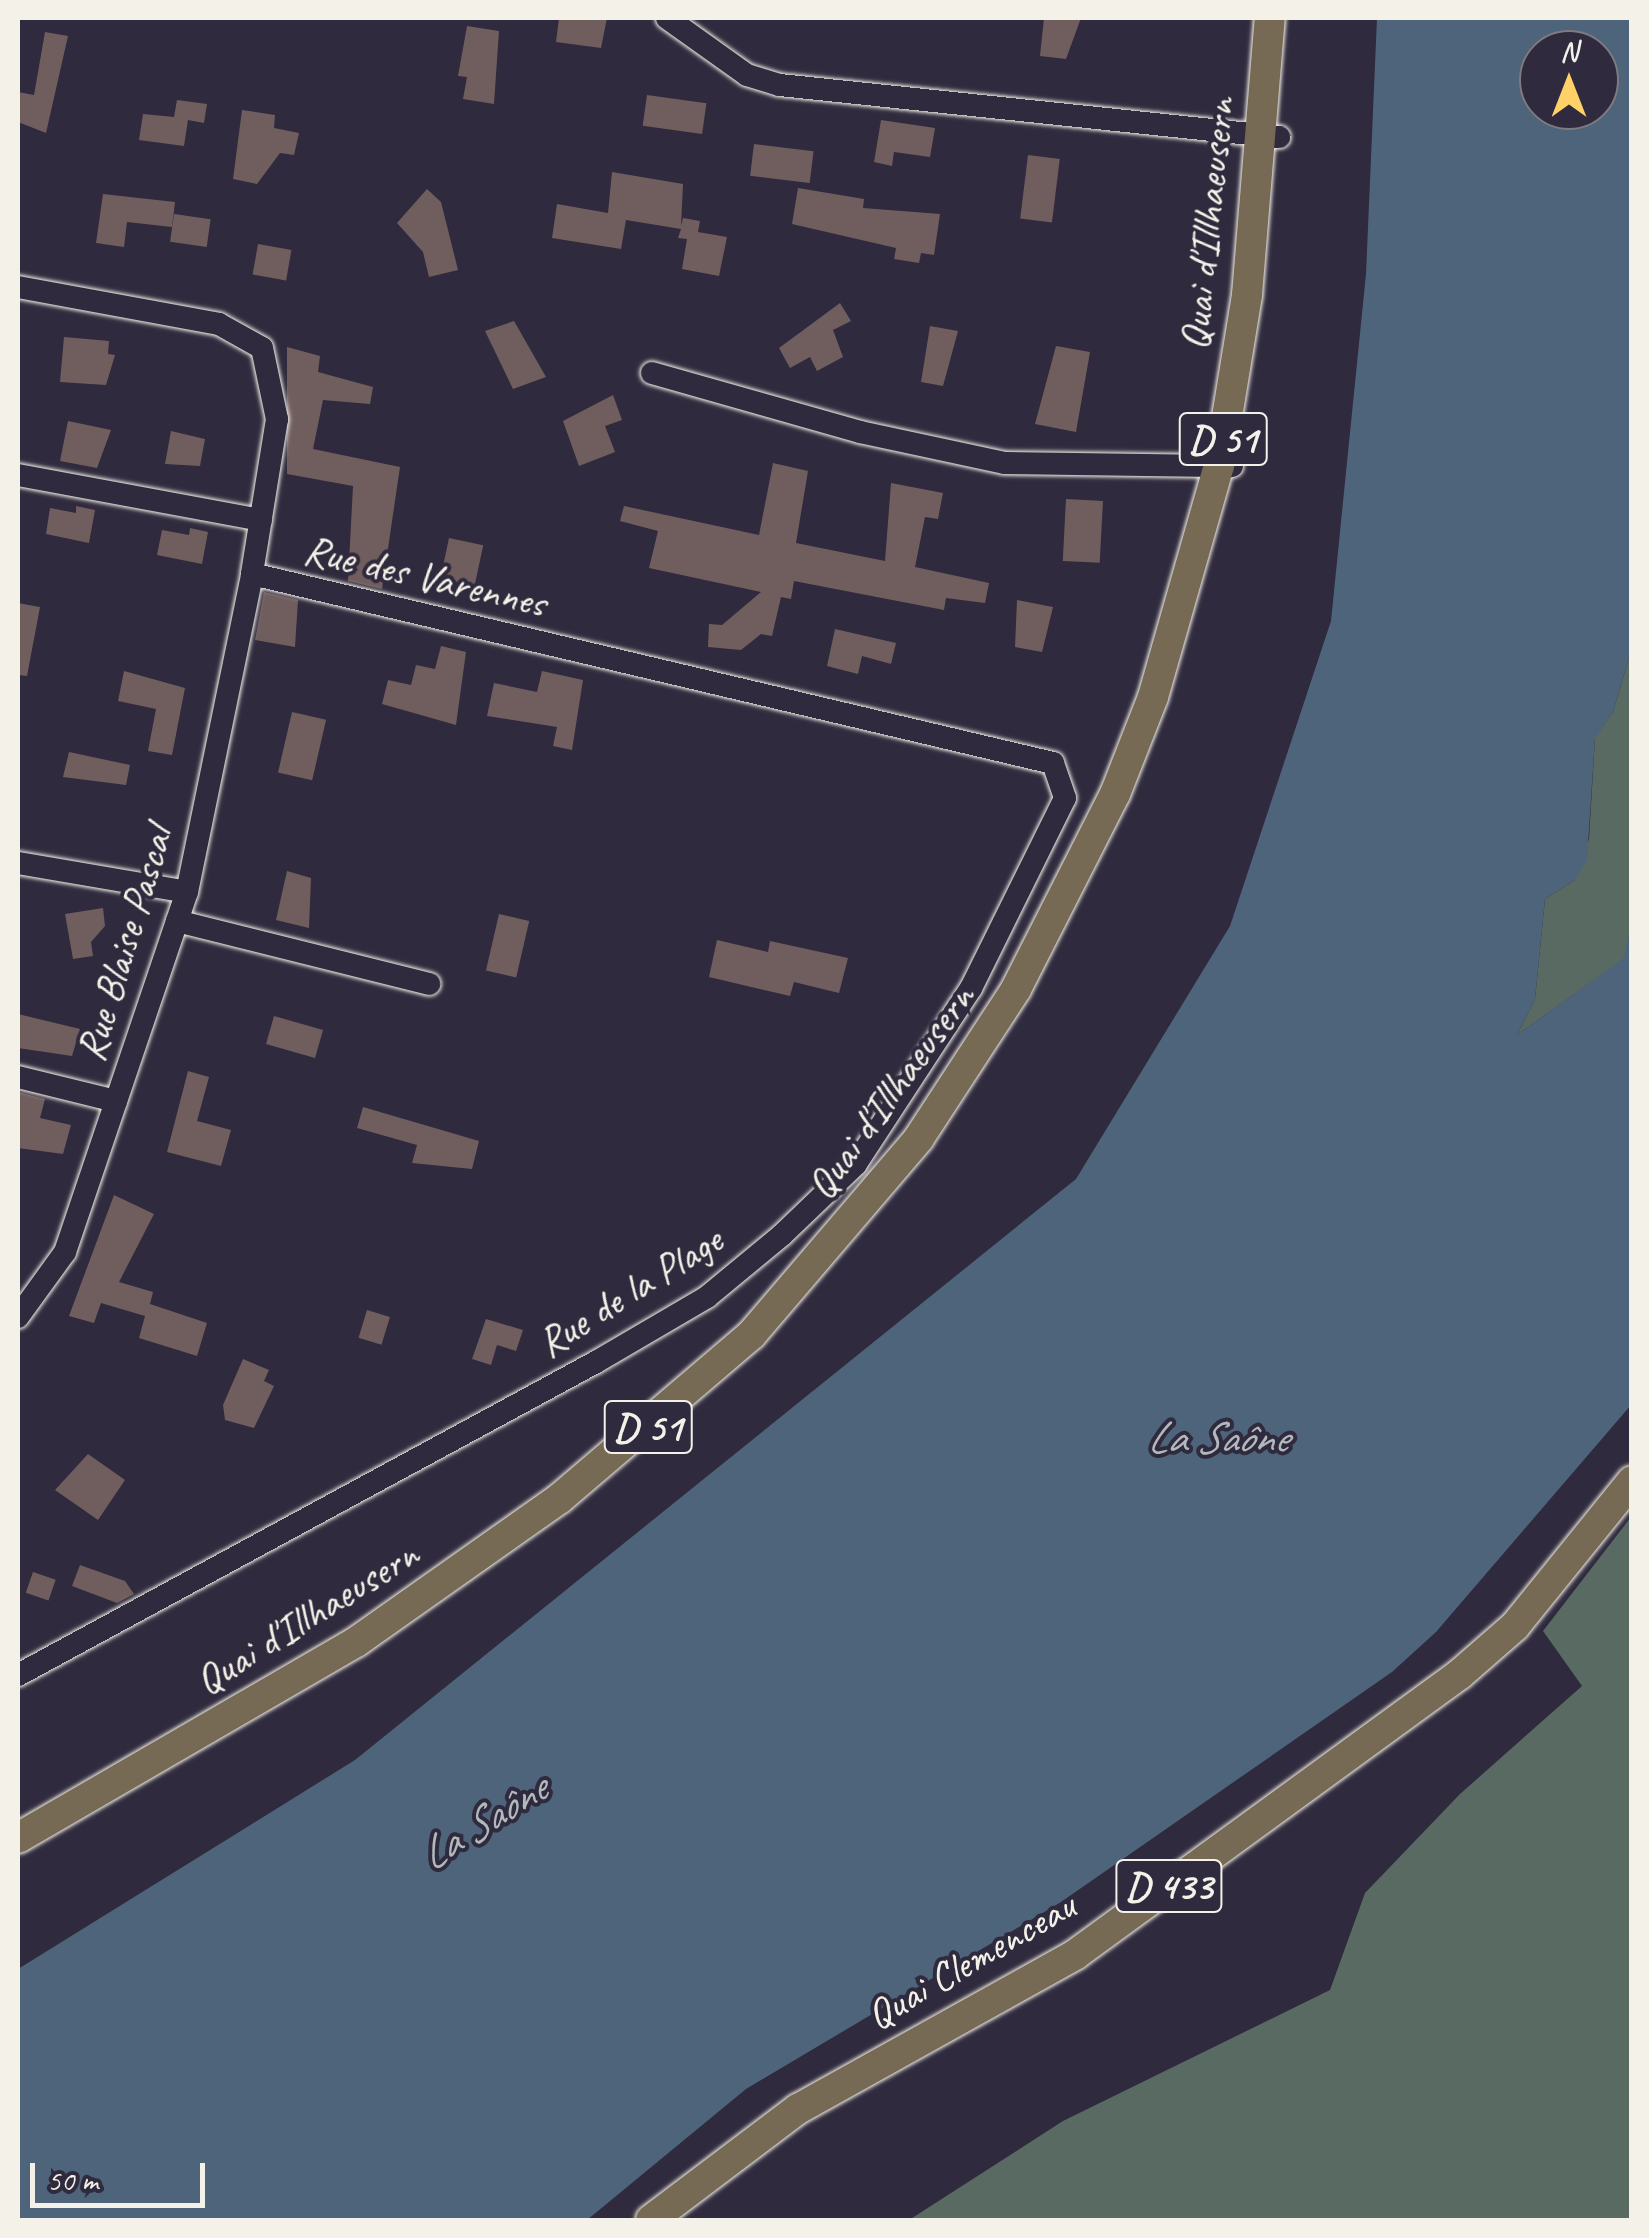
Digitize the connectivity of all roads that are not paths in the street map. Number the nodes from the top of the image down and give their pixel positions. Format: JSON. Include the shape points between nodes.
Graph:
{"nodes":[{"id":1,"x":667,"y":18,"type":"edge"},
{"id":2,"x":1270,"y":18,"type":"edge"},
{"id":3,"x":1272,"y":136,"type":"junction"},
{"id":4,"x":18,"y":287,"type":"edge"},
{"id":5,"x":652,"y":373,"type":"dead end"},
{"id":6,"x":1226,"y":466,"type":"junction"},
{"id":7,"x":18,"y":475,"type":"edge"},
{"id":8,"x":261,"y":520,"type":"junction"},
{"id":9,"x":252,"y":574,"type":"junction"},
{"id":10,"x":1053,"y":763,"type":"joint"},
{"id":11,"x":18,"y":862,"type":"edge"},
{"id":12,"x":187,"y":892,"type":"junction"},
{"id":13,"x":177,"y":921,"type":"junction"},
{"id":14,"x":429,"y":984,"type":"dead end"},
{"id":15,"x":18,"y":1076,"type":"edge"},
{"id":16,"x":116,"y":1101,"type":"junction"},
{"id":17,"x":18,"y":1316,"type":"edge"},
{"id":18,"x":1632,"y":1482,"type":"edge"},
{"id":19,"x":18,"y":1675,"type":"edge"},
{"id":20,"x":18,"y":1838,"type":"edge"},
{"id":21,"x":651,"y":2220,"type":"edge"}],
"edges":[{"from":1,"to":3,"type":"street","via":[[746,75],[780,85]]},
{"from":2,"to":3,"type":"main road","name":"Quai d'Illhaeusern","number":"D 51"},
{"from":3,"to":6,"type":"main road","name":"Quai d'Illhaeusern","number":"D 51"},
{"from":4,"to":8,"type":"street","name":"Rue des Varennes","via":[[219,324],[262,348],[277,419]]},
{"from":5,"to":6,"type":"street","via":[[860,432],[1005,462]]},
{"from":6,"to":20,"type":"main road","name":"Quai d'Illhaeusern","number":"D 51","via":[[1153,697],[1093,841],[971,1062],[803,1280],[630,1443],[463,1570],[263,1698]]},
{"from":7,"to":8,"type":"street"},
{"from":8,"to":9,"type":"street","name":"Rue des Varennes"},
{"from":9,"to":10,"type":"street","name":"Rue des Varennes"},
{"from":9,"to":12,"type":"street","name":"Rue Blaise Pascal"},
{"from":10,"to":19,"type":"street","name":"Rue de la Plage","via":[[1064,810],[971,988],[856,1164],[782,1236],[707,1298],[596,1362]]},
{"from":11,"to":12,"type":"street"},
{"from":12,"to":13,"type":"street","name":"Rue Blaise Pascal"},
{"from":13,"to":14,"type":"street"},
{"from":13,"to":16,"type":"street","name":"Rue Blaise Pascal"},
{"from":15,"to":16,"type":"street"},
{"from":16,"to":17,"type":"street","name":"Rue Blaise Pascal","via":[[65,1252]]},
{"from":18,"to":21,"type":"main road","name":"Quai Clemenceau","number":"D 433","via":[[1534,1605],[1460,1674],[1057,1967],[798,2109]]}]}
